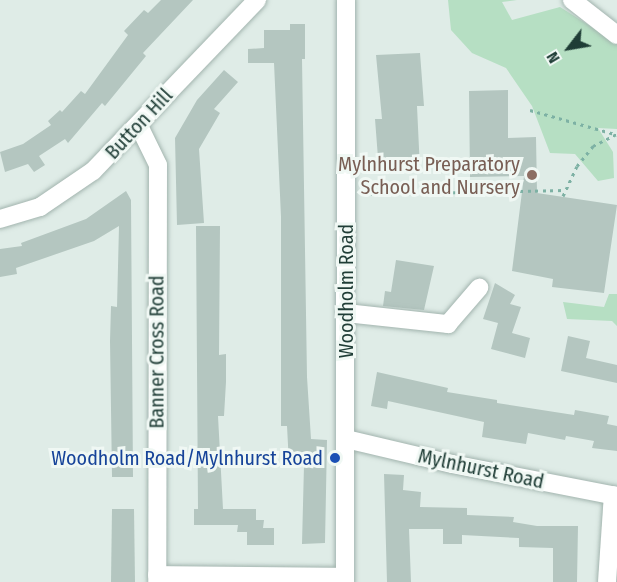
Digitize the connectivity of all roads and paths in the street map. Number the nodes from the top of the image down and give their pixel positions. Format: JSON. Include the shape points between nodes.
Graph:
{"nodes":[{"id":1,"x":257,"y":0,"type":"edge"},
{"id":2,"x":346,"y":0,"type":"edge"},
{"id":3,"x":572,"y":0,"type":"edge"},
{"id":4,"x":617,"y":35,"type":"edge"},
{"id":5,"x":530,"y":110,"type":"dead end"},
{"id":6,"x":140,"y":126,"type":"junction"},
{"id":7,"x":616,"y":134,"type":"edge"},
{"id":8,"x":565,"y":190,"type":"junction"},
{"id":9,"x":346,"y":194,"type":"junction"},
{"id":10,"x":563,"y":196,"type":"dead end"},
{"id":11,"x":0,"y":219,"type":"edge"},
{"id":12,"x":479,"y":288,"type":"dead end"},
{"id":13,"x":346,"y":313,"type":"junction"},
{"id":14,"x":346,"y":439,"type":"junction"},
{"id":15,"x":615,"y":496,"type":"edge"},
{"id":16,"x":157,"y":578,"type":"edge"},
{"id":17,"x":345,"y":580,"type":"edge"},
{"id":18,"x":608,"y":582,"type":"edge"}],
"edges":[{"from":1,"to":6,"type":"street","name":"Button Hill"},
{"from":2,"to":9,"type":"street","name":"Woodholm Road"},
{"from":3,"to":4,"type":"street"},
{"from":5,"to":7,"type":"path"},
{"from":6,"to":11,"type":"street","name":"Button Hill","via":[[66,193],[21,215]]},
{"from":6,"to":16,"type":"street","name":"Banner Cross Road","via":[[158,165]]},
{"from":7,"to":8,"type":"path","via":[[593,146]]},
{"from":8,"to":9,"type":"path"},
{"from":8,"to":10,"type":"path"},
{"from":9,"to":13,"type":"street","name":"Woodholm Road"},
{"from":12,"to":13,"type":"street","via":[[448,324]]},
{"from":13,"to":14,"type":"street","name":"Woodholm Road"},
{"from":14,"to":15,"type":"street","name":"Mylnhurst Road"},
{"from":14,"to":17,"type":"street","name":"Woodholm Road"},
{"from":15,"to":18,"type":"street"},
{"from":16,"to":17,"type":"street"}]}
